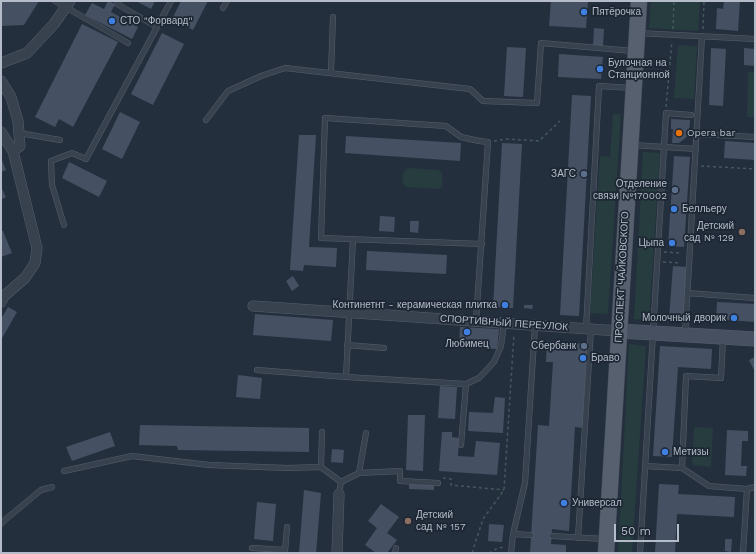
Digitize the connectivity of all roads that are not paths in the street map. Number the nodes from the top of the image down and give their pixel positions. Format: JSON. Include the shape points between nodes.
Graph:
{"nodes":[{"id":1,"x":55,"y":1,"type":"edge"},
{"id":2,"x":119,"y":1,"type":"edge"},
{"id":3,"x":170,"y":1,"type":"edge"},
{"id":4,"x":227,"y":1,"type":"edge"},
{"id":5,"x":639,"y":1,"type":"edge"},
{"id":6,"x":68,"y":4,"type":"edge"},
{"id":7,"x":223,"y":8,"type":"dead end"},
{"id":8,"x":333,"y":18,"type":"dead end"},
{"id":9,"x":157,"y":27,"type":"junction"},
{"id":10,"x":637,"y":33,"type":"junction"},
{"id":11,"x":702,"y":36,"type":"junction"},
{"id":12,"x":755,"y":39,"type":"edge"},
{"id":13,"x":128,"y":43,"type":"dead end"},
{"id":14,"x":636,"y":51,"type":"junction"},
{"id":15,"x":1,"y":63,"type":"edge"},
{"id":16,"x":331,"y":73,"type":"junction"},
{"id":17,"x":1,"y":81,"type":"edge"},
{"id":18,"x":634,"y":88,"type":"junction"},
{"id":19,"x":691,"y":115,"type":"dead end"},
{"id":20,"x":206,"y":120,"type":"dead end"},
{"id":21,"x":1,"y":132,"type":"edge"},
{"id":22,"x":19,"y":133,"type":"junction"},
{"id":23,"x":697,"y":134,"type":"junction"},
{"id":24,"x":755,"y":137,"type":"edge"},
{"id":25,"x":60,"y":140,"type":"dead end"},
{"id":26,"x":630,"y":145,"type":"junction"},
{"id":27,"x":664,"y":147,"type":"junction"},
{"id":28,"x":696,"y":149,"type":"junction"},
{"id":29,"x":13,"y":151,"type":"junction"},
{"id":30,"x":64,"y":225,"type":"dead end"},
{"id":31,"x":353,"y":239,"type":"junction"},
{"id":32,"x":482,"y":244,"type":"junction"},
{"id":33,"x":687,"y":293,"type":"junction"},
{"id":34,"x":755,"y":298,"type":"edge"},
{"id":35,"x":1,"y":302,"type":"edge"},
{"id":36,"x":253,"y":306,"type":"dead end"},
{"id":37,"x":349,"y":312,"type":"junction"},
{"id":38,"x":476,"y":321,"type":"junction"},
{"id":39,"x":509,"y":324,"type":"junction"},
{"id":40,"x":535,"y":326,"type":"junction"},
{"id":41,"x":589,"y":329,"type":"junction"},
{"id":42,"x":619,"y":331,"type":"junction"},
{"id":43,"x":653,"y":333,"type":"junction"},
{"id":44,"x":685,"y":335,"type":"junction"},
{"id":45,"x":723,"y":337,"type":"junction"},
{"id":46,"x":755,"y":339,"type":"edge"},
{"id":47,"x":347,"y":345,"type":"junction"},
{"id":48,"x":384,"y":348,"type":"dead end"},
{"id":49,"x":257,"y":370,"type":"dead end"},
{"id":50,"x":346,"y":377,"type":"junction"},
{"id":51,"x":466,"y":384,"type":"junction"},
{"id":52,"x":322,"y":432,"type":"dead end"},
{"id":53,"x":366,"y":433,"type":"dead end"},
{"id":54,"x":461,"y":445,"type":"dead end"},
{"id":55,"x":646,"y":466,"type":"junction"},
{"id":56,"x":321,"y":467,"type":"junction"},
{"id":57,"x":682,"y":468,"type":"junction"},
{"id":58,"x":64,"y":471,"type":"dead end"},
{"id":59,"x":359,"y":473,"type":"junction"},
{"id":60,"x":341,"y":482,"type":"junction"},
{"id":61,"x":438,"y":483,"type":"road end"},
{"id":62,"x":52,"y":487,"type":"dead end"},
{"id":63,"x":755,"y":487,"type":"edge"},
{"id":64,"x":747,"y":490,"type":"junction"},
{"id":65,"x":339,"y":494,"type":"joint"},
{"id":66,"x":1,"y":524,"type":"edge"},
{"id":67,"x":287,"y":527,"type":"dead end"},
{"id":68,"x":513,"y":534,"type":"junction"},
{"id":69,"x":531,"y":535,"type":"dead end"},
{"id":70,"x":552,"y":536,"type":"dead end"},
{"id":71,"x":578,"y":538,"type":"junction"},
{"id":72,"x":606,"y":546,"type":"edge"},
{"id":73,"x":252,"y":548,"type":"dead end"},
{"id":74,"x":285,"y":552,"type":"edge"},
{"id":75,"x":337,"y":553,"type":"edge"},
{"id":76,"x":511,"y":553,"type":"edge"},
{"id":77,"x":640,"y":553,"type":"edge"},
{"id":78,"x":743,"y":553,"type":"edge"}],
"edges":[{"from":1,"to":6,"type":"lane"},
{"from":2,"to":9,"type":"lane","via":[[117,4]]},
{"from":3,"to":9,"type":"lane"},
{"from":4,"to":7,"type":"lane"},
{"from":5,"to":10,"type":"main road","name":"ПРОСПЕКТ ЧАЙКОВСКОГО"},
{"from":6,"to":13,"type":"lane"},
{"from":6,"to":15,"type":"street","via":[[54,24],[27,53]]},
{"from":8,"to":16,"type":"lane"},
{"from":9,"to":30,"type":"lane","via":[[86,159],[72,153],[51,161],[52,185]]},
{"from":10,"to":11,"type":"lane"},
{"from":10,"to":14,"type":"main road","name":"ПРОСПЕКТ ЧАЙКОВСКОГО"},
{"from":11,"to":12,"type":"lane"},
{"from":11,"to":23,"type":"lane"},
{"from":14,"to":16,"type":"lane","via":[[541,43],[537,103],[483,101],[470,88]]},
{"from":14,"to":18,"type":"main road","name":"ПРОСПЕКТ ЧАЙКОВСКОГО"},
{"from":16,"to":20,"type":"lane","via":[[286,68],[261,76],[228,92]]},
{"from":17,"to":22,"type":"street","via":[[11,97]]},
{"from":18,"to":26,"type":"main road","name":"ПРОСПЕКТ ЧАЙКОВСКОГО"},
{"from":18,"to":41,"type":"lane","via":[[599,86]]},
{"from":19,"to":27,"type":"lane","via":[[666,113]]},
{"from":21,"to":29,"type":"street"},
{"from":22,"to":25,"type":"lane"},
{"from":22,"to":29,"type":"street","via":[[20,146]]},
{"from":23,"to":24,"type":"lane"},
{"from":23,"to":28,"type":"lane"},
{"from":26,"to":27,"type":"lane"},
{"from":26,"to":42,"type":"main road","name":"ПРОСПЕКТ ЧАЙКОВСКОГО"},
{"from":27,"to":28,"type":"lane"},
{"from":27,"to":43,"type":"lane"},
{"from":28,"to":33,"type":"lane"},
{"from":29,"to":35,"type":"street","via":[[37,248],[35,263],[25,278],[4,296]]},
{"from":31,"to":32,"type":"lane"},
{"from":31,"to":32,"type":"lane","via":[[321,238],[325,118],[446,126],[461,137],[488,142]]},
{"from":31,"to":37,"type":"lane"},
{"from":32,"to":38,"type":"lane"},
{"from":33,"to":34,"type":"lane"},
{"from":33,"to":44,"type":"lane"},
{"from":36,"to":37,"type":"street","name":"СПОРТИВНЫЙ ПЕРЕУЛОК"},
{"from":37,"to":38,"type":"street","name":"СПОРТИВНЫЙ ПЕРЕУЛОК"},
{"from":37,"to":47,"type":"lane"},
{"from":38,"to":39,"type":"street","name":"СПОРТИВНЫЙ ПЕРЕУЛОК"},
{"from":39,"to":40,"type":"street","name":"СПОРТИВНЫЙ ПЕРЕУЛОК"},
{"from":39,"to":51,"type":"lane","via":[[494,362],[479,378]]},
{"from":40,"to":41,"type":"street","name":"СПОРТИВНЫЙ ПЕРЕУЛОК"},
{"from":40,"to":68,"type":"lane","via":[[525,483]]},
{"from":41,"to":42,"type":"street","name":"СПОРТИВНЫЙ ПЕРЕУЛОК"},
{"from":41,"to":71,"type":"lane"},
{"from":42,"to":43,"type":"street","name":"СПОРТИВНЫЙ ПЕРЕУЛОК"},
{"from":42,"to":72,"type":"main road","name":"ПРОСПЕКТ ЧАЙКОВСКОГО"},
{"from":43,"to":44,"type":"street","name":"СПОРТИВНЫЙ ПЕРЕУЛОК"},
{"from":43,"to":55,"type":"lane"},
{"from":44,"to":45,"type":"street","name":"СПОРТИВНЫЙ ПЕРЕУЛОК"},
{"from":45,"to":46,"type":"street","name":"СПОРТИВНЫЙ ПЕРЕУЛОК"},
{"from":45,"to":57,"type":"lane","via":[[721,378],[686,376]]},
{"from":47,"to":48,"type":"lane"},
{"from":47,"to":50,"type":"lane"},
{"from":49,"to":50,"type":"lane"},
{"from":50,"to":51,"type":"lane"},
{"from":51,"to":54,"type":"lane"},
{"from":52,"to":56,"type":"lane"},
{"from":53,"to":59,"type":"lane"},
{"from":55,"to":57,"type":"lane"},
{"from":55,"to":77,"type":"lane"},
{"from":56,"to":58,"type":"lane","via":[[208,465],[132,456]]},
{"from":56,"to":60,"type":"lane"},
{"from":57,"to":64,"type":"lane","via":[[709,486]]},
{"from":59,"to":60,"type":"lane"},
{"from":59,"to":61,"type":"lane","via":[[400,471],[400,481]]},
{"from":60,"to":65,"type":"lane"},
{"from":62,"to":66,"type":"lane","via":[[41,490]]},
{"from":63,"to":64,"type":"lane"},
{"from":64,"to":78,"type":"lane"},
{"from":65,"to":75,"type":"street"},
{"from":67,"to":74,"type":"lane"},
{"from":68,"to":69,"type":"lane"},
{"from":68,"to":76,"type":"lane"},
{"from":70,"to":71,"type":"lane"},
{"from":71,"to":72,"type":"lane"},
{"from":73,"to":74,"type":"lane"}]}
